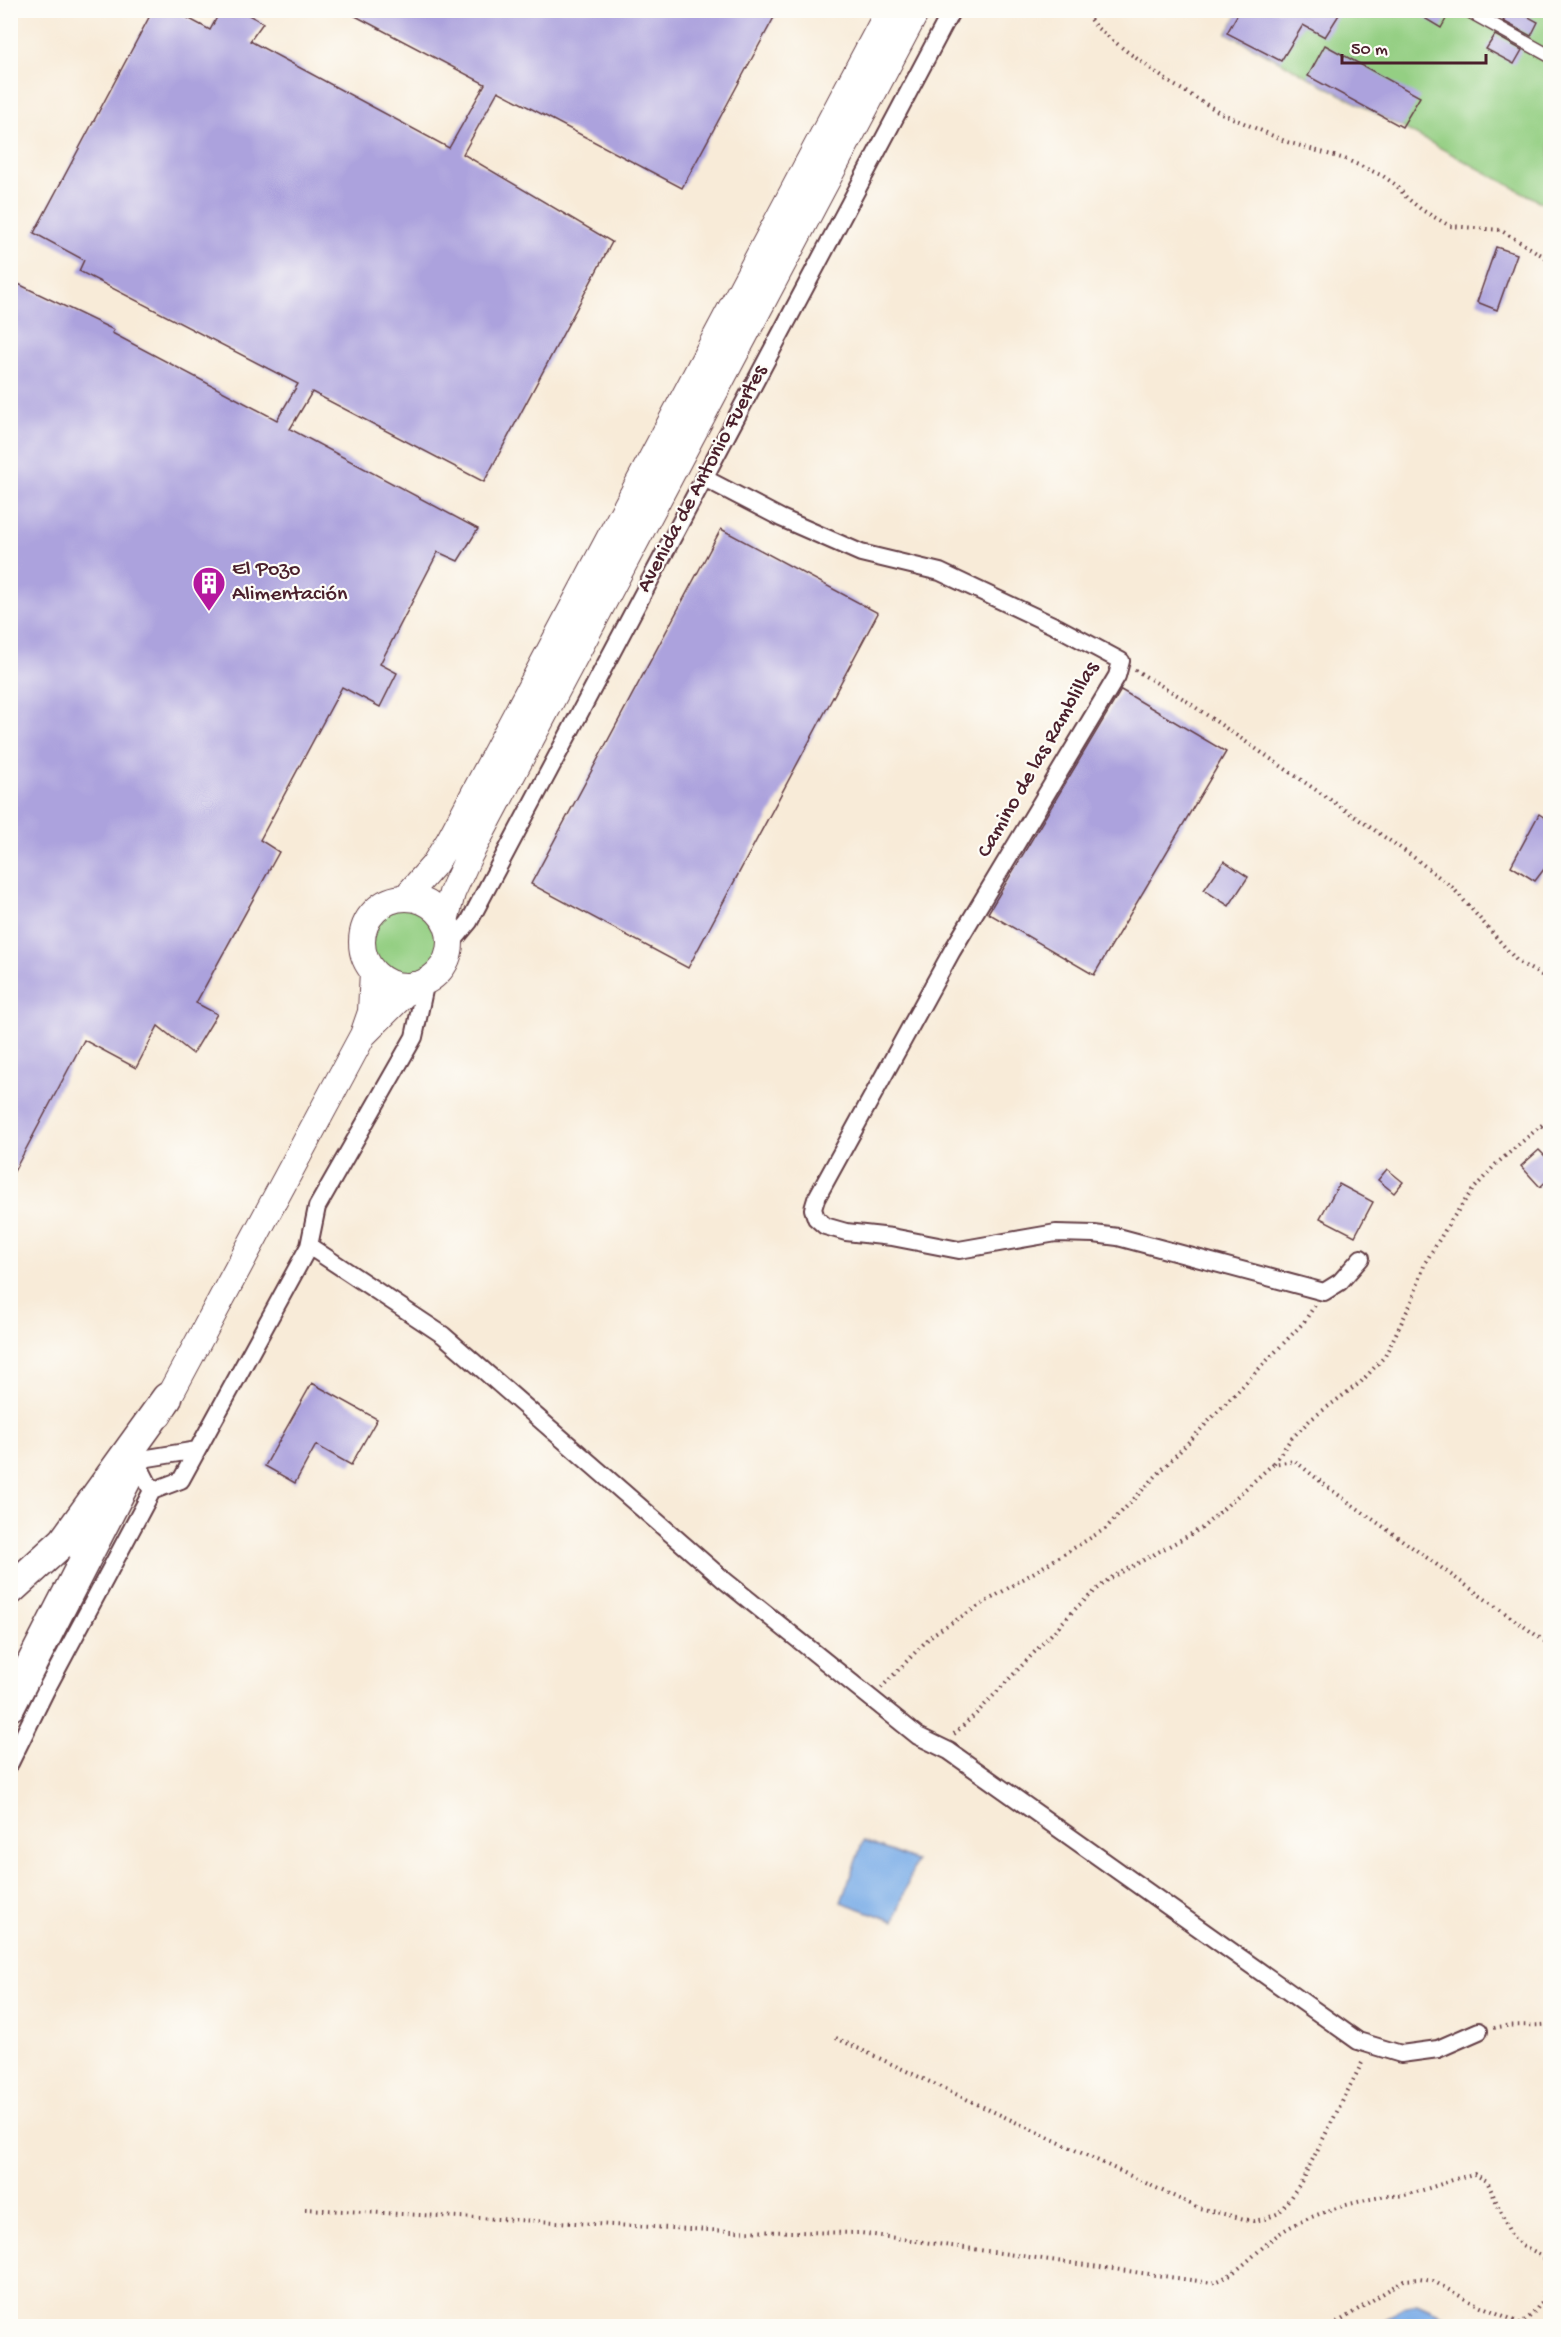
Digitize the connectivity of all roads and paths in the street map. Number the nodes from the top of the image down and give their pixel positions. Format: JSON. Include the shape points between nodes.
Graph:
{"nodes":[{"id":1,"x":889,"y":10,"type":"edge"},
{"id":2,"x":917,"y":10,"type":"edge"},
{"id":3,"x":952,"y":10,"type":"edge"},
{"id":4,"x":1083,"y":10,"type":"edge"},
{"id":5,"x":1467,"y":10,"type":"edge"},
{"id":6,"x":1551,"y":56,"type":"edge"},
{"id":7,"x":1551,"y":260,"type":"edge"},
{"id":8,"x":704,"y":478,"type":"junction"},
{"id":9,"x":1121,"y":662,"type":"junction"},
{"id":10,"x":405,"y":898,"type":"junction"},
{"id":11,"x":448,"y":933,"type":"junction"},
{"id":12,"x":373,"y":971,"type":"junction"},
{"id":13,"x":1551,"y":980,"type":"edge"},
{"id":14,"x":419,"y":983,"type":"junction"},
{"id":15,"x":363,"y":1035,"type":"junction"},
{"id":16,"x":1551,"y":1118,"type":"edge"},
{"id":17,"x":1541,"y":1126,"type":"junction"},
{"id":18,"x":1551,"y":1131,"type":"edge"},
{"id":19,"x":309,"y":1246,"type":"junction"},
{"id":20,"x":1361,"y":1258,"type":"dead end"},
{"id":21,"x":1324,"y":1292,"type":"junction"},
{"id":22,"x":167,"y":1398,"type":"junction"},
{"id":23,"x":197,"y":1449,"type":"junction"},
{"id":24,"x":136,"y":1460,"type":"junction"},
{"id":25,"x":1273,"y":1464,"type":"junction"},
{"id":26,"x":152,"y":1491,"type":"junction"},
{"id":27,"x":10,"y":1590,"type":"edge"},
{"id":28,"x":49,"y":1632,"type":"junction"},
{"id":29,"x":1551,"y":1645,"type":"edge"},
{"id":30,"x":10,"y":1686,"type":"edge"},
{"id":31,"x":871,"y":1698,"type":"junction"},
{"id":32,"x":10,"y":1706,"type":"edge"},
{"id":33,"x":940,"y":1747,"type":"junction"},
{"id":34,"x":10,"y":1763,"type":"edge"},
{"id":35,"x":1551,"y":2024,"type":"edge"},
{"id":36,"x":1479,"y":2031,"type":"joint"},
{"id":37,"x":836,"y":2038,"type":"dead end"},
{"id":38,"x":1372,"y":2045,"type":"junction"},
{"id":39,"x":305,"y":2209,"type":"dead end"},
{"id":40,"x":1551,"y":2265,"type":"edge"},
{"id":41,"x":1551,"y":2275,"type":"edge"},
{"id":42,"x":1332,"y":2326,"type":"edge"}],
"edges":[{"from":1,"to":10,"type":"main road","via":[[449,841]]},
{"from":2,"to":11,"type":"main road","name":"Avenida de Antonio Fuertes","via":[[468,858],[452,893]]},
{"from":3,"to":8,"type":"street","name":"Avenida de Antonio Fuertes"},
{"from":4,"to":7,"type":"path","via":[[1096,27],[1125,50],[1221,113],[1287,142],[1345,159],[1383,176],[1422,210],[1450,226],[1500,230]]},
{"from":5,"to":6,"type":"street"},
{"from":8,"to":9,"type":"street","name":"Camino de las Ramblillas","via":[[861,553],[940,572]]},
{"from":8,"to":11,"type":"street","name":"Avenida de Antonio Fuertes","via":[[469,922]]},
{"from":9,"to":13,"type":"path","via":[[1182,698],[1412,855],[1453,888],[1518,963]]},
{"from":9,"to":21,"type":"street","name":"Camino de las Ramblillas","via":[[1117,676],[952,951],[813,1209],[825,1226],[846,1232],[959,1250],[1056,1233],[1118,1237]]},
{"from":10,"to":11,"type":"main road","via":[[417,899],[438,911]]},
{"from":10,"to":12,"type":"main road","via":[[378,908],[369,918],[362,945]]},
{"from":11,"to":14,"type":"main road","via":[[447,959],[438,972]]},
{"from":12,"to":14,"type":"main road","via":[[398,985]]},
{"from":12,"to":15,"type":"main road","via":[[371,1012]]},
{"from":14,"to":15,"type":"main road"},
{"from":14,"to":19,"type":"street","via":[[414,1038],[317,1207]]},
{"from":15,"to":22,"type":"main road"},
{"from":16,"to":17,"type":"path"},
{"from":17,"to":18,"type":"path"},
{"from":17,"to":25,"type":"path","via":[[1471,1191],[1425,1263],[1412,1301],[1384,1356],[1361,1382],[1310,1420]]},
{"from":19,"to":23,"type":"street"},
{"from":19,"to":31,"type":"street","via":[[443,1335],[724,1580]]},
{"from":20,"to":21,"type":"street","via":[[1340,1282]]},
{"from":21,"to":31,"type":"path","via":[[1304,1322],[1105,1529],[933,1634]]},
{"from":22,"to":24,"type":"main road"},
{"from":22,"to":27,"type":"highway","via":[[64,1541]]},
{"from":23,"to":24,"type":"street"},
{"from":23,"to":26,"type":"street","via":[[181,1480]]},
{"from":24,"to":26,"type":"street"},
{"from":24,"to":28,"type":"highway"},
{"from":25,"to":29,"type":"path","via":[[1295,1461]]},
{"from":25,"to":33,"type":"path","via":[[1202,1528],[1109,1579]]},
{"from":26,"to":34,"type":"street"},
{"from":28,"to":30,"type":"highway"},
{"from":28,"to":32,"type":"highway"},
{"from":31,"to":33,"type":"street","via":[[918,1736]]},
{"from":33,"to":38,"type":"street","via":[[1358,2041]]},
{"from":35,"to":36,"type":"path","via":[[1508,2024]]},
{"from":36,"to":38,"type":"street","via":[[1438,2049],[1401,2054]]},
{"from":37,"to":38,"type":"path","via":[[1199,2208],[1253,2221],[1279,2213],[1300,2184]]},
{"from":39,"to":40,"type":"path","via":[[729,2231],[860,2233],[1212,2283],[1228,2278],[1272,2239],[1300,2222],[1381,2196],[1419,2192],[1474,2174],[1487,2181],[1511,2235]]},
{"from":41,"to":42,"type":"path","via":[[1539,2306],[1520,2323],[1433,2281],[1419,2279],[1404,2280]]}]}
